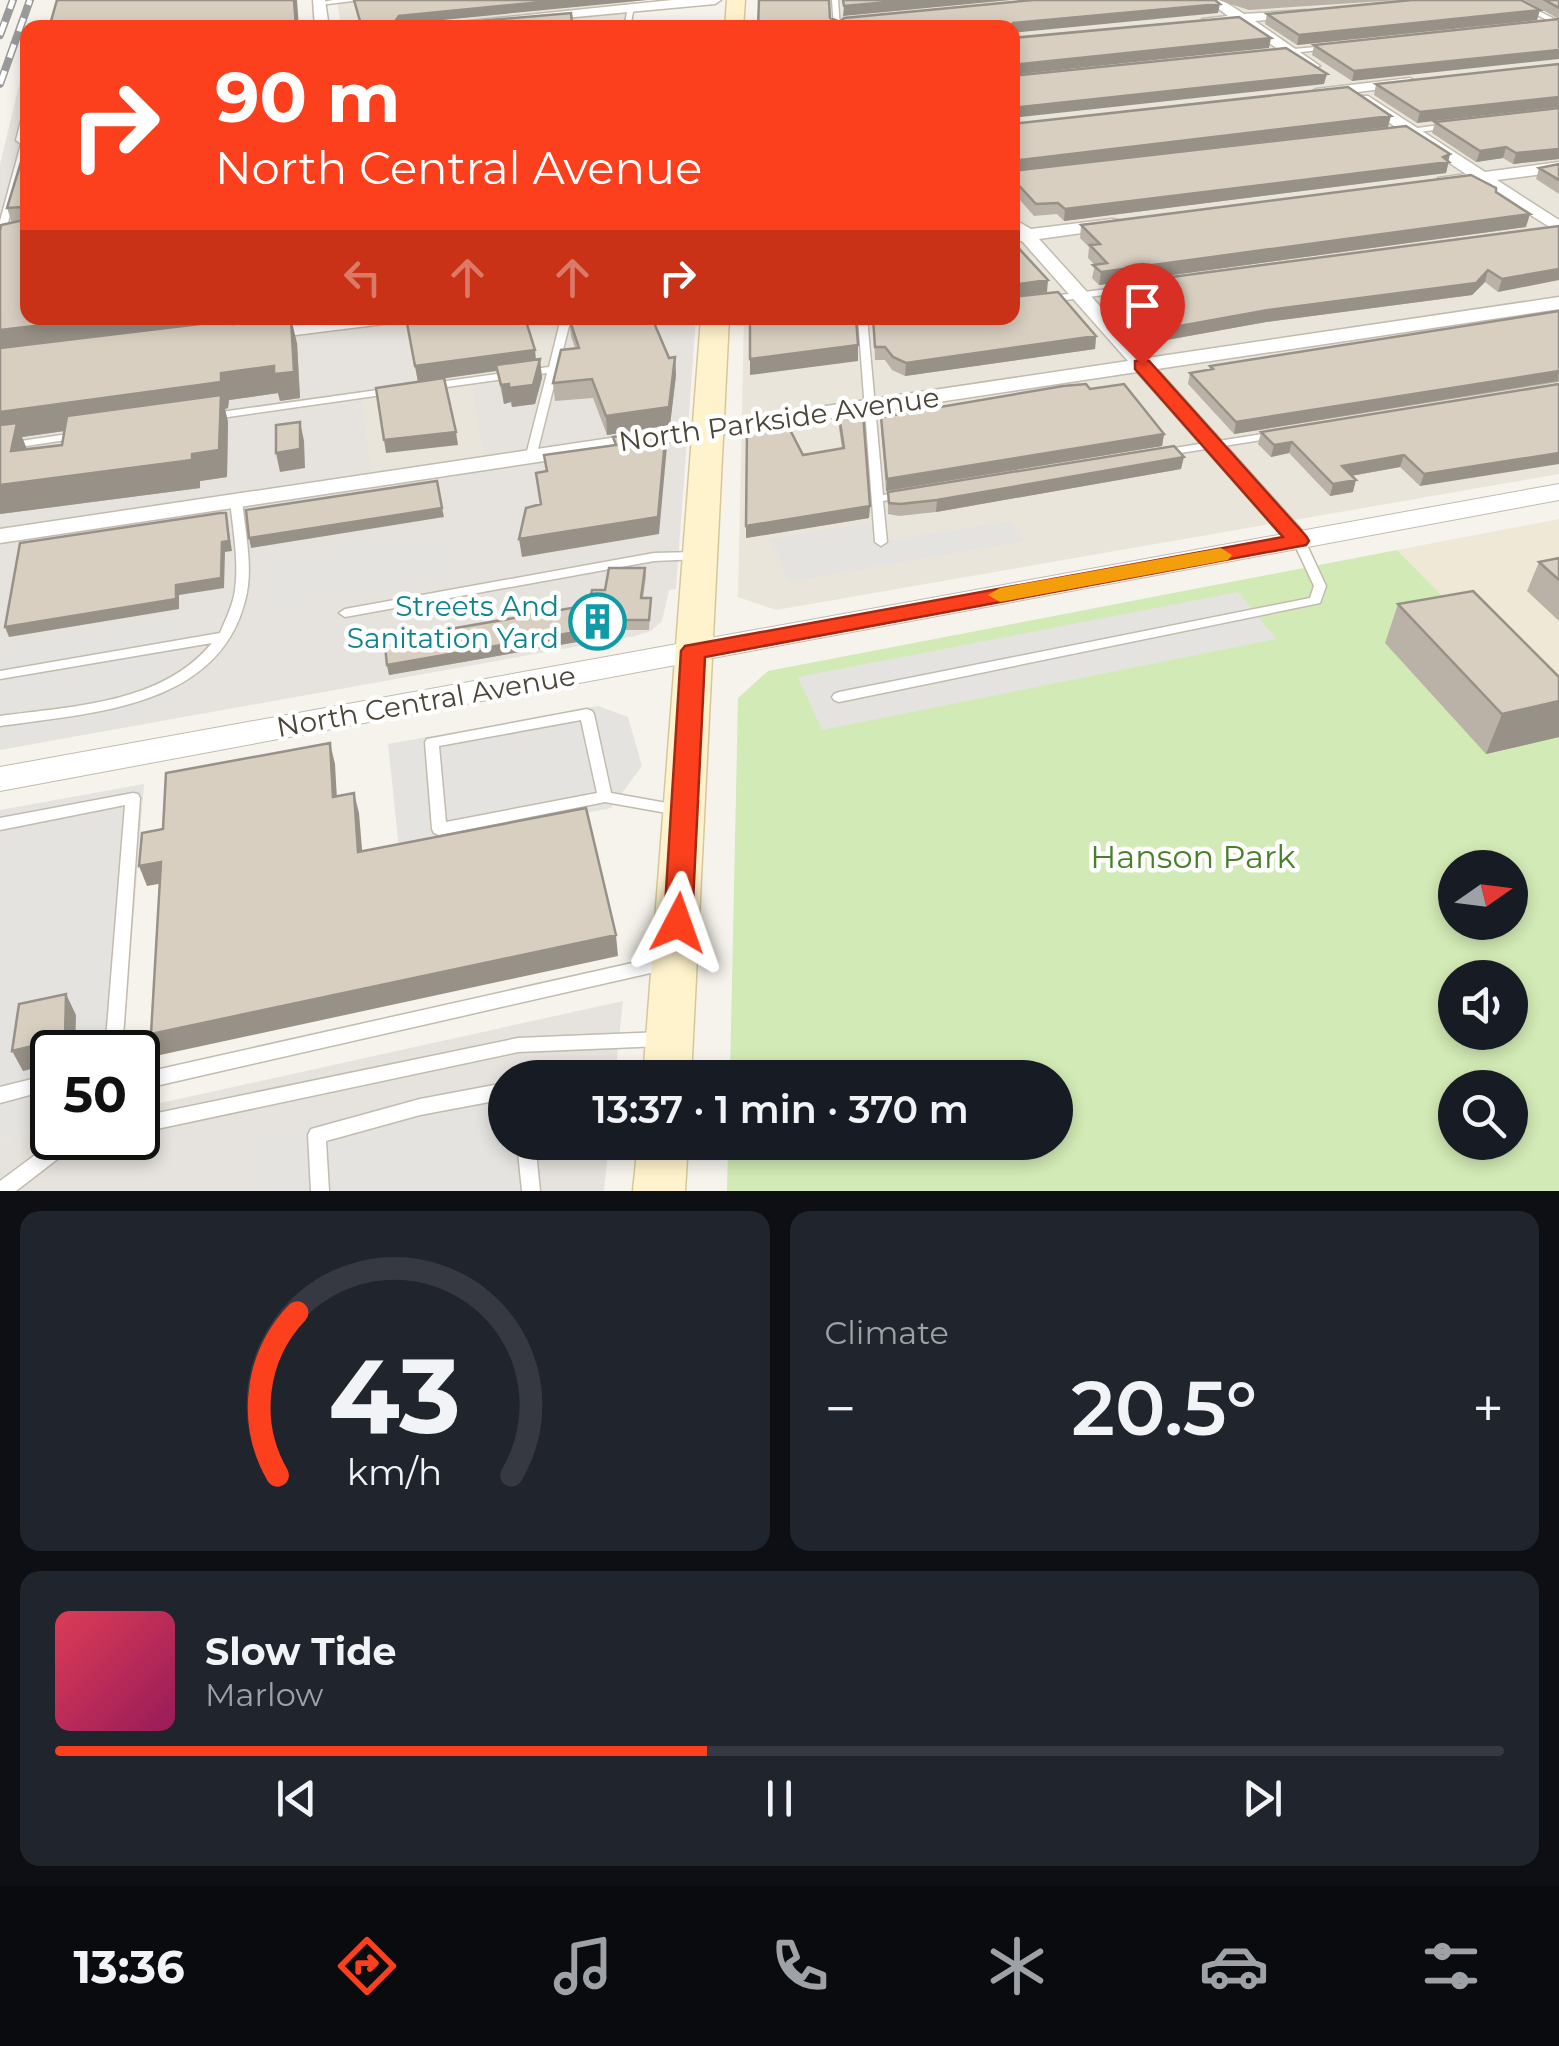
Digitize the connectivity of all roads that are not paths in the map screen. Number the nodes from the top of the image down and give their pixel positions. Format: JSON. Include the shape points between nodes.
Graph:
{"nodes":[{"id":1,"x":356,"y":0,"type":"edge"},
{"id":2,"x":715,"y":0,"type":"edge"},
{"id":3,"x":1213,"y":0,"type":"edge"},
{"id":4,"x":1512,"y":0,"type":"edge"},
{"id":5,"x":319,"y":2,"type":"edge"},
{"id":6,"x":657,"y":2,"type":"edge"},
{"id":7,"x":631,"y":8,"type":"junction"},
{"id":8,"x":1316,"y":11,"type":"edge"},
{"id":9,"x":1241,"y":18,"type":"junction"},
{"id":10,"x":497,"y":20,"type":"edge"},
{"id":11,"x":629,"y":20,"type":"edge"},
{"id":12,"x":1184,"y":24,"type":"edge"},
{"id":13,"x":1559,"y":24,"type":"edge"},
{"id":14,"x":1539,"y":25,"type":"edge"},
{"id":15,"x":1329,"y":48,"type":"edge"},
{"id":16,"x":1291,"y":52,"type":"junction"},
{"id":17,"x":1271,"y":54,"type":"edge"},
{"id":18,"x":1425,"y":81,"type":"edge"},
{"id":19,"x":1348,"y":90,"type":"junction"},
{"id":20,"x":1289,"y":96,"type":"edge"},
{"id":21,"x":1466,"y":124,"type":"edge"},
{"id":22,"x":1411,"y":130,"type":"junction"},
{"id":23,"x":1392,"y":133,"type":"edge"},
{"id":24,"x":1559,"y":167,"type":"edge"},
{"id":25,"x":20,"y":171,"type":"edge"},
{"id":26,"x":1481,"y":177,"type":"junction"},
{"id":27,"x":1422,"y":185,"type":"edge"},
{"id":28,"x":1125,"y":223,"type":"edge"},
{"id":29,"x":1559,"y":229,"type":"edge"},
{"id":30,"x":1020,"y":231,"type":"edge"},
{"id":31,"x":1540,"y":232,"type":"edge"},
{"id":32,"x":1020,"y":234,"type":"edge"},
{"id":33,"x":5,"y":240,"type":"edge"},
{"id":34,"x":1137,"y":288,"type":"edge"},
{"id":35,"x":1080,"y":296,"type":"junction"},
{"id":36,"x":1020,"y":303,"type":"edge"},
{"id":37,"x":1559,"y":303,"type":"edge"},
{"id":38,"x":318,"y":325,"type":"edge"},
{"id":39,"x":564,"y":325,"type":"edge"},
{"id":40,"x":714,"y":325,"type":"edge"},
{"id":41,"x":862,"y":325,"type":"edge"},
{"id":42,"x":247,"y":335,"type":"edge"},
{"id":43,"x":1142,"y":365,"type":"junction"},
{"id":44,"x":553,"y":368,"type":"junction"},
{"id":45,"x":868,"y":405,"type":"junction"},
{"id":46,"x":198,"y":419,"type":"edge"},
{"id":47,"x":707,"y":429,"type":"junction"},
{"id":48,"x":1290,"y":432,"type":"edge"},
{"id":49,"x":79,"y":436,"type":"edge"},
{"id":50,"x":1213,"y":445,"type":"junction"},
{"id":51,"x":0,"y":446,"type":"edge"},
{"id":52,"x":1157,"y":454,"type":"edge"},
{"id":53,"x":532,"y":455,"type":"junction"},
{"id":54,"x":1559,"y":492,"type":"edge"},
{"id":55,"x":914,"y":493,"type":"edge"},
{"id":56,"x":877,"y":499,"type":"junction"},
{"id":57,"x":236,"y":500,"type":"junction"},
{"id":58,"x":0,"y":536,"type":"edge"},
{"id":59,"x":1298,"y":541,"type":"junction"},
{"id":60,"x":881,"y":542,"type":"dead end"},
{"id":61,"x":699,"y":556,"type":"junction"},
{"id":62,"x":345,"y":613,"type":"dead end"},
{"id":63,"x":224,"y":637,"type":"junction"},
{"id":64,"x":693,"y":651,"type":"junction"},
{"id":65,"x":0,"y":675,"type":"edge"},
{"id":66,"x":839,"y":697,"type":"dead end"},
{"id":67,"x":0,"y":721,"type":"edge"},
{"id":68,"x":0,"y":779,"type":"edge"},
{"id":69,"x":605,"y":797,"type":"junction"},
{"id":70,"x":686,"y":812,"type":"junction"},
{"id":71,"x":0,"y":824,"type":"edge"},
{"id":72,"x":676,"y":960,"type":"junction"},
{"id":73,"x":116,"y":1030,"type":"edge"},
{"id":74,"x":668,"y":1058,"type":"edge"},
{"id":75,"x":160,"y":1076,"type":"edge"},
{"id":76,"x":30,"y":1088,"type":"edge"},
{"id":77,"x":488,"y":1094,"type":"edge"},
{"id":78,"x":0,"y":1095,"type":"edge"},
{"id":79,"x":160,"y":1120,"type":"edge"},
{"id":80,"x":42,"y":1160,"type":"edge"},
{"id":81,"x":528,"y":1160,"type":"edge"},
{"id":82,"x":662,"y":1160,"type":"edge"},
{"id":83,"x":1,"y":1191,"type":"edge"},
{"id":84,"x":320,"y":1191,"type":"edge"},
{"id":85,"x":531,"y":1191,"type":"edge"},
{"id":86,"x":659,"y":1191,"type":"edge"}],
"edges":[{"from":1,"to":5,"type":"lane"},
{"from":2,"to":6,"type":"street"},
{"from":3,"to":9,"type":"street"},
{"from":4,"to":13,"type":"lane"},
{"from":6,"to":7,"type":"street"},
{"from":7,"to":10,"type":"street"},
{"from":7,"to":11,"type":"lane"},
{"from":8,"to":9,"type":"street"},
{"from":9,"to":12,"type":"street"},
{"from":9,"to":16,"type":"street"},
{"from":13,"to":14,"type":"lane"},
{"from":15,"to":16,"type":"lane"},
{"from":16,"to":17,"type":"lane"},
{"from":16,"to":19,"type":"street"},
{"from":18,"to":19,"type":"street"},
{"from":19,"to":20,"type":"street"},
{"from":19,"to":22,"type":"street"},
{"from":21,"to":22,"type":"lane"},
{"from":22,"to":23,"type":"lane"},
{"from":22,"to":26,"type":"street"},
{"from":24,"to":26,"type":"street"},
{"from":25,"to":33,"type":"lane"},
{"from":26,"to":27,"type":"street"},
{"from":26,"to":29,"type":"street"},
{"from":28,"to":30,"type":"street"},
{"from":29,"to":31,"type":"lane"},
{"from":32,"to":35,"type":"street"},
{"from":34,"to":35,"type":"lane"},
{"from":35,"to":36,"type":"lane"},
{"from":35,"to":43,"type":"street"},
{"from":37,"to":43,"type":"street","name":"North Parkside Avenue"},
{"from":38,"to":42,"type":"street"},
{"from":39,"to":44,"type":"lane"},
{"from":40,"to":47,"type":"main road"},
{"from":41,"to":45,"type":"lane"},
{"from":43,"to":45,"type":"street","name":"North Parkside Avenue"},
{"from":43,"to":50,"type":"street"},
{"from":44,"to":46,"type":"lane"},
{"from":44,"to":53,"type":"lane"},
{"from":45,"to":47,"type":"street","name":"North Parkside Avenue"},
{"from":45,"to":56,"type":"lane"},
{"from":47,"to":53,"type":"street","name":"North Parkside Avenue"},
{"from":47,"to":61,"type":"main road"},
{"from":48,"to":50,"type":"lane"},
{"from":49,"to":51,"type":"lane"},
{"from":50,"to":52,"type":"lane"},
{"from":50,"to":59,"type":"street"},
{"from":53,"to":57,"type":"street","name":"North Parkside Avenue"},
{"from":54,"to":59,"type":"street","name":"North Central Avenue"},
{"from":55,"to":56,"type":"lane"},
{"from":56,"to":60,"type":"lane"},
{"from":57,"to":58,"type":"street","name":"North Parkside Avenue"},
{"from":57,"to":63,"type":"lane","via":[[240,599]]},
{"from":59,"to":64,"type":"street","name":"North Central Avenue"},
{"from":59,"to":66,"type":"lane","via":[[1320,586],[1316,600]]},
{"from":61,"to":62,"type":"lane","via":[[654,557]]},
{"from":61,"to":64,"type":"main road"},
{"from":63,"to":65,"type":"lane"},
{"from":63,"to":67,"type":"lane","via":[[183,678],[148,696]]},
{"from":64,"to":68,"type":"street","name":"North Central Avenue"},
{"from":64,"to":70,"type":"main road"},
{"from":69,"to":69,"type":"lane","via":[[439,829],[432,742],[587,714]]},
{"from":69,"to":70,"type":"lane"},
{"from":70,"to":72,"type":"main road"},
{"from":71,"to":73,"type":"lane","via":[[133,798]]},
{"from":72,"to":74,"type":"main road"},
{"from":72,"to":75,"type":"lane"},
{"from":74,"to":79,"type":"lane","via":[[518,1044]]},
{"from":76,"to":78,"type":"lane"},
{"from":77,"to":84,"type":"lane","via":[[318,1135]]},
{"from":80,"to":83,"type":"lane"},
{"from":81,"to":85,"type":"lane"},
{"from":82,"to":86,"type":"main road"}]}
